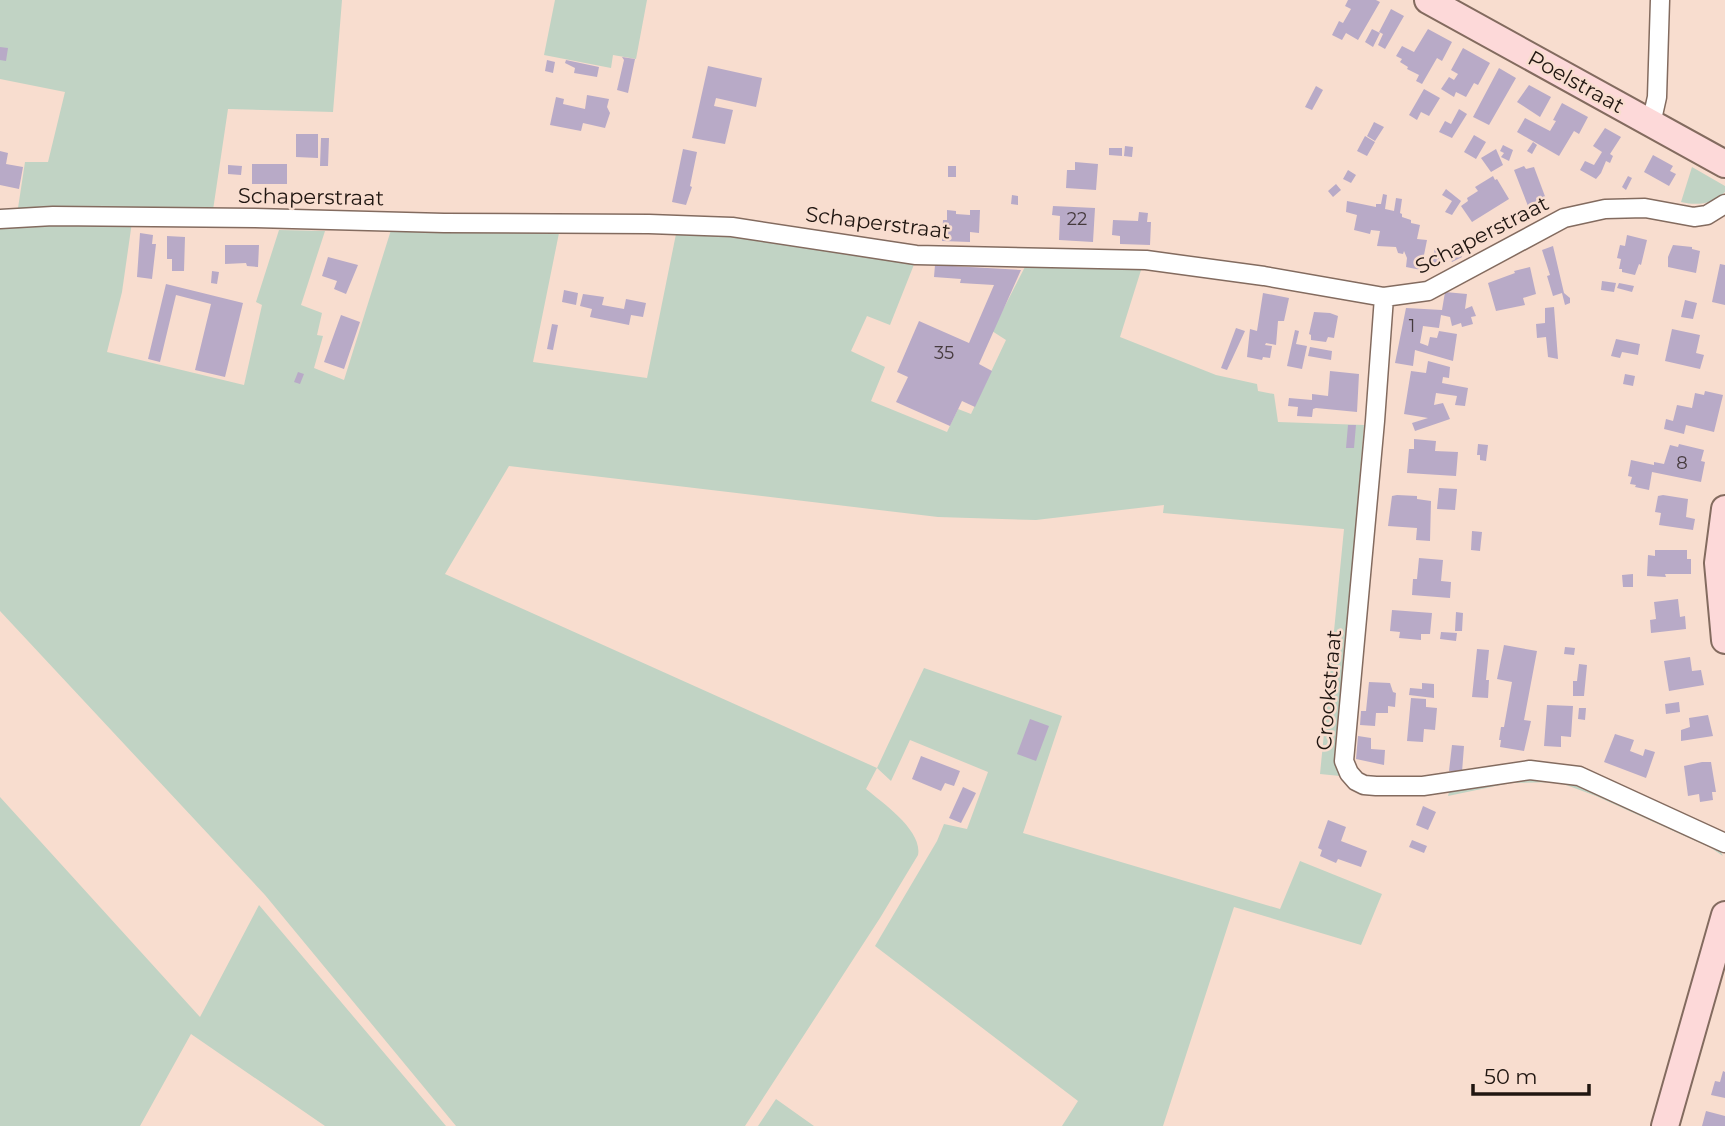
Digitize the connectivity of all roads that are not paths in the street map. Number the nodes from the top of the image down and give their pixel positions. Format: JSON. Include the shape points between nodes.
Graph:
{"nodes":[{"id":1,"x":1428,"y":0,"type":"edge"},
{"id":2,"x":1660,"y":0,"type":"edge"},
{"id":3,"x":1651,"y":124,"type":"junction"},
{"id":4,"x":1725,"y":164,"type":"edge"},
{"id":5,"x":1725,"y":204,"type":"edge"},
{"id":6,"x":0,"y":219,"type":"edge"},
{"id":7,"x":1384,"y":297,"type":"junction"},
{"id":8,"x":1725,"y":509,"type":"edge"},
{"id":9,"x":1725,"y":640,"type":"edge"},
{"id":10,"x":1725,"y":843,"type":"edge"},
{"id":11,"x":1725,"y":915,"type":"edge"},
{"id":12,"x":1665,"y":1126,"type":"edge"}],
"edges":[{"from":1,"to":3,"type":"street","name":"Poelstraat"},
{"from":2,"to":3,"type":"street","via":[[1657,97]]},
{"from":3,"to":4,"type":"street","name":"Poelstraat"},
{"from":5,"to":7,"type":"street","name":"Schaperstraat","via":[[1694,217],[1644,208],[1605,209],[1564,218],[1428,291]]},
{"from":6,"to":7,"type":"street","name":"Schaperstraat","via":[[228,218],[732,228],[916,255],[1146,260]]},
{"from":7,"to":10,"type":"street","name":"Crookstraat","via":[[1344,761],[1349,773],[1364,785],[1404,787],[1530,770],[1557,771],[1601,785]]},
{"from":8,"to":9,"type":"street","via":[[1718,564]]},
{"from":11,"to":12,"type":"street"}]}
